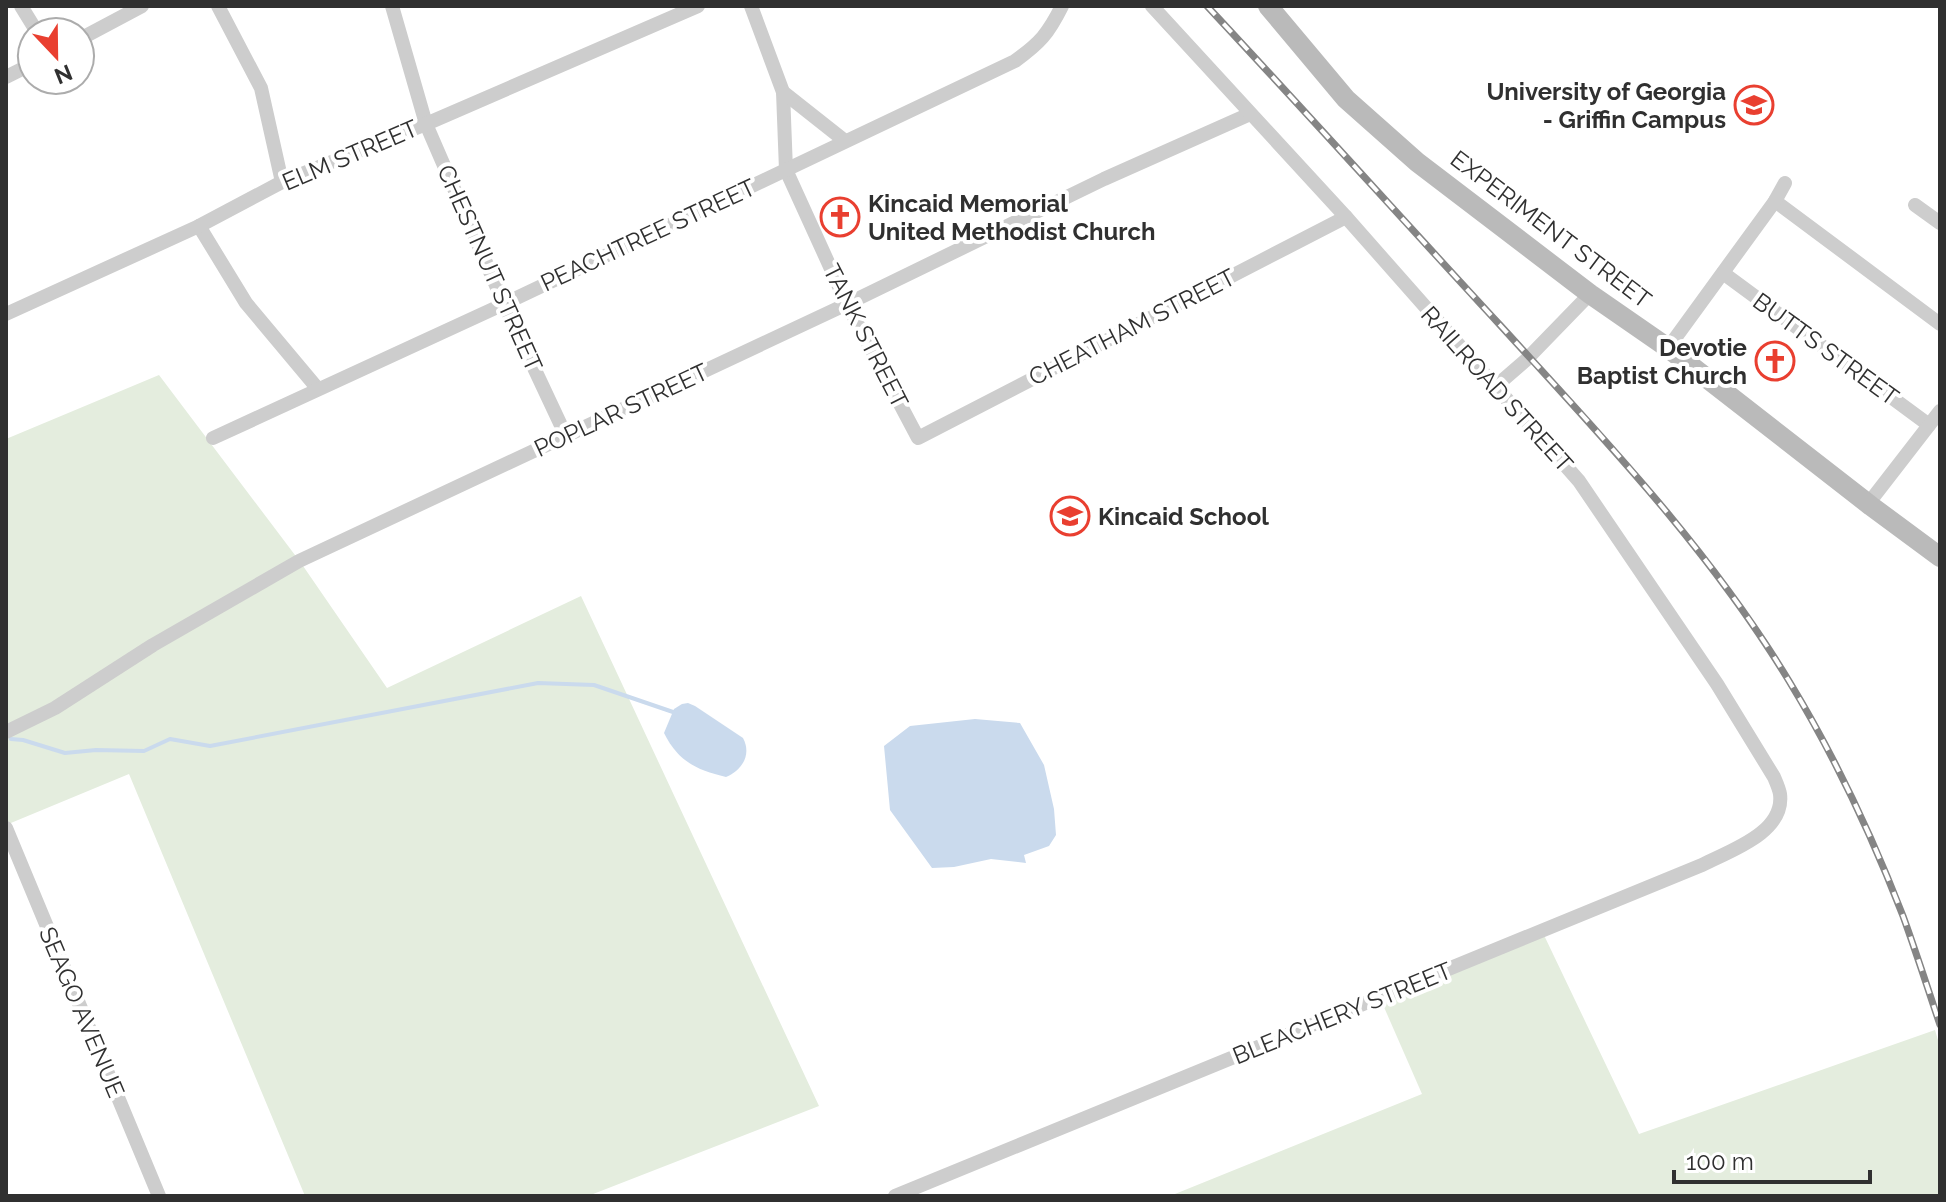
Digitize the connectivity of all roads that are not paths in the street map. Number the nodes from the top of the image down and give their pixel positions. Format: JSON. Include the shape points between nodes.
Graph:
{"nodes":[{"id":1,"x":142,"y":6,"type":"edge"},
{"id":2,"x":218,"y":6,"type":"edge"},
{"id":3,"x":392,"y":6,"type":"edge"},
{"id":4,"x":698,"y":6,"type":"edge"},
{"id":5,"x":751,"y":6,"type":"edge"},
{"id":6,"x":1062,"y":6,"type":"edge"},
{"id":7,"x":1152,"y":6,"type":"edge"},
{"id":8,"x":1268,"y":6,"type":"edge"},
{"id":9,"x":96,"y":30,"type":"edge"},
{"id":10,"x":783,"y":92,"type":"junction"},
{"id":11,"x":1250,"y":114,"type":"junction"},
{"id":12,"x":426,"y":124,"type":"junction"},
{"id":13,"x":845,"y":141,"type":"junction"},
{"id":14,"x":786,"y":170,"type":"junction"},
{"id":15,"x":282,"y":182,"type":"junction"},
{"id":16,"x":1785,"y":183,"type":"dead end"},
{"id":17,"x":1775,"y":201,"type":"junction"},
{"id":18,"x":1915,"y":205,"type":"dead end"},
{"id":19,"x":1346,"y":217,"type":"junction"},
{"id":20,"x":1940,"y":223,"type":"edge"},
{"id":21,"x":199,"y":226,"type":"junction"},
{"id":22,"x":1723,"y":273,"type":"junction"},
{"id":23,"x":1590,"y":294,"type":"junction"},
{"id":24,"x":504,"y":304,"type":"junction"},
{"id":25,"x":847,"y":304,"type":"junction"},
{"id":26,"x":6,"y":314,"type":"edge"},
{"id":27,"x":1940,"y":324,"type":"edge"},
{"id":28,"x":1668,"y":348,"type":"junction"},
{"id":29,"x":1496,"y":386,"type":"junction"},
{"id":30,"x":318,"y":389,"type":"junction"},
{"id":31,"x":1940,"y":411,"type":"edge"},
{"id":32,"x":1929,"y":425,"type":"junction"},
{"id":33,"x":566,"y":436,"type":"junction"},
{"id":34,"x":213,"y":438,"type":"dead end"},
{"id":35,"x":918,"y":438,"type":"joint"},
{"id":36,"x":1868,"y":504,"type":"junction"},
{"id":37,"x":1940,"y":557,"type":"edge"},
{"id":38,"x":6,"y":732,"type":"edge"},
{"id":39,"x":1777,"y":813,"type":"joint"},
{"id":40,"x":6,"y":828,"type":"edge"},
{"id":41,"x":159,"y":1196,"type":"edge"},
{"id":42,"x":895,"y":1196,"type":"edge"}],
"edges":[{"from":1,"to":9,"type":"street"},
{"from":2,"to":15,"type":"street","via":[[261,88]]},
{"from":3,"to":12,"type":"street","name":"CHESTNUT STREET"},
{"from":4,"to":12,"type":"street","name":"ELM STREET"},
{"from":5,"to":10,"type":"street","name":"TANK STREET"},
{"from":6,"to":13,"type":"street","name":"PEACHTREE STREET","via":[[1036,46],[1015,61]]},
{"from":7,"to":11,"type":"street","name":"RAILROAD STREET"},
{"from":8,"to":23,"type":"main road","name":"EXPERIMENT STREET","via":[[1346,99],[1417,162]]},
{"from":10,"to":13,"type":"street"},
{"from":10,"to":14,"type":"street","name":"TANK STREET"},
{"from":11,"to":19,"type":"street","name":"RAILROAD STREET"},
{"from":11,"to":25,"type":"street","name":"POPLAR STREET"},
{"from":12,"to":15,"type":"street","name":"ELM STREET"},
{"from":12,"to":24,"type":"street","name":"CHESTNUT STREET"},
{"from":13,"to":14,"type":"street","name":"PEACHTREE STREET"},
{"from":14,"to":24,"type":"street","name":"PEACHTREE STREET"},
{"from":14,"to":25,"type":"street","name":"TANK STREET"},
{"from":15,"to":21,"type":"street","name":"ELM STREET"},
{"from":16,"to":17,"type":"street"},
{"from":17,"to":22,"type":"street"},
{"from":17,"to":27,"type":"street"},
{"from":18,"to":20,"type":"street"},
{"from":19,"to":29,"type":"street","name":"RAILROAD STREET"},
{"from":19,"to":35,"type":"street","name":"CHEATHAM STREET"},
{"from":21,"to":26,"type":"street","name":"ELM STREET"},
{"from":21,"to":30,"type":"street","via":[[246,303]]},
{"from":22,"to":28,"type":"street"},
{"from":22,"to":32,"type":"street","name":"BUTTS STREET"},
{"from":23,"to":28,"type":"main road","name":"EXPERIMENT STREET"},
{"from":23,"to":29,"type":"street"},
{"from":24,"to":30,"type":"street","name":"PEACHTREE STREET"},
{"from":24,"to":33,"type":"street","name":"CHESTNUT STREET"},
{"from":25,"to":33,"type":"street","name":"POPLAR STREET"},
{"from":25,"to":35,"type":"street","name":"TANK STREET"},
{"from":28,"to":36,"type":"main road","name":"EXPERIMENT STREET"},
{"from":29,"to":39,"type":"street","name":"RAILROAD STREET","via":[[1579,481],[1717,684],[1774,777],[1780,792]]},
{"from":30,"to":34,"type":"street","name":"PEACHTREE STREET"},
{"from":31,"to":32,"type":"street"},
{"from":32,"to":36,"type":"street"},
{"from":33,"to":38,"type":"street","name":"POPLAR STREET","via":[[299,561]]},
{"from":36,"to":37,"type":"main road","name":"EXPERIMENT STREET"},
{"from":39,"to":42,"type":"street","name":"BLEACHERY STREET","via":[[1761,835],[1702,865]]},
{"from":40,"to":41,"type":"street","name":"SEAGO AVENUE"}]}
